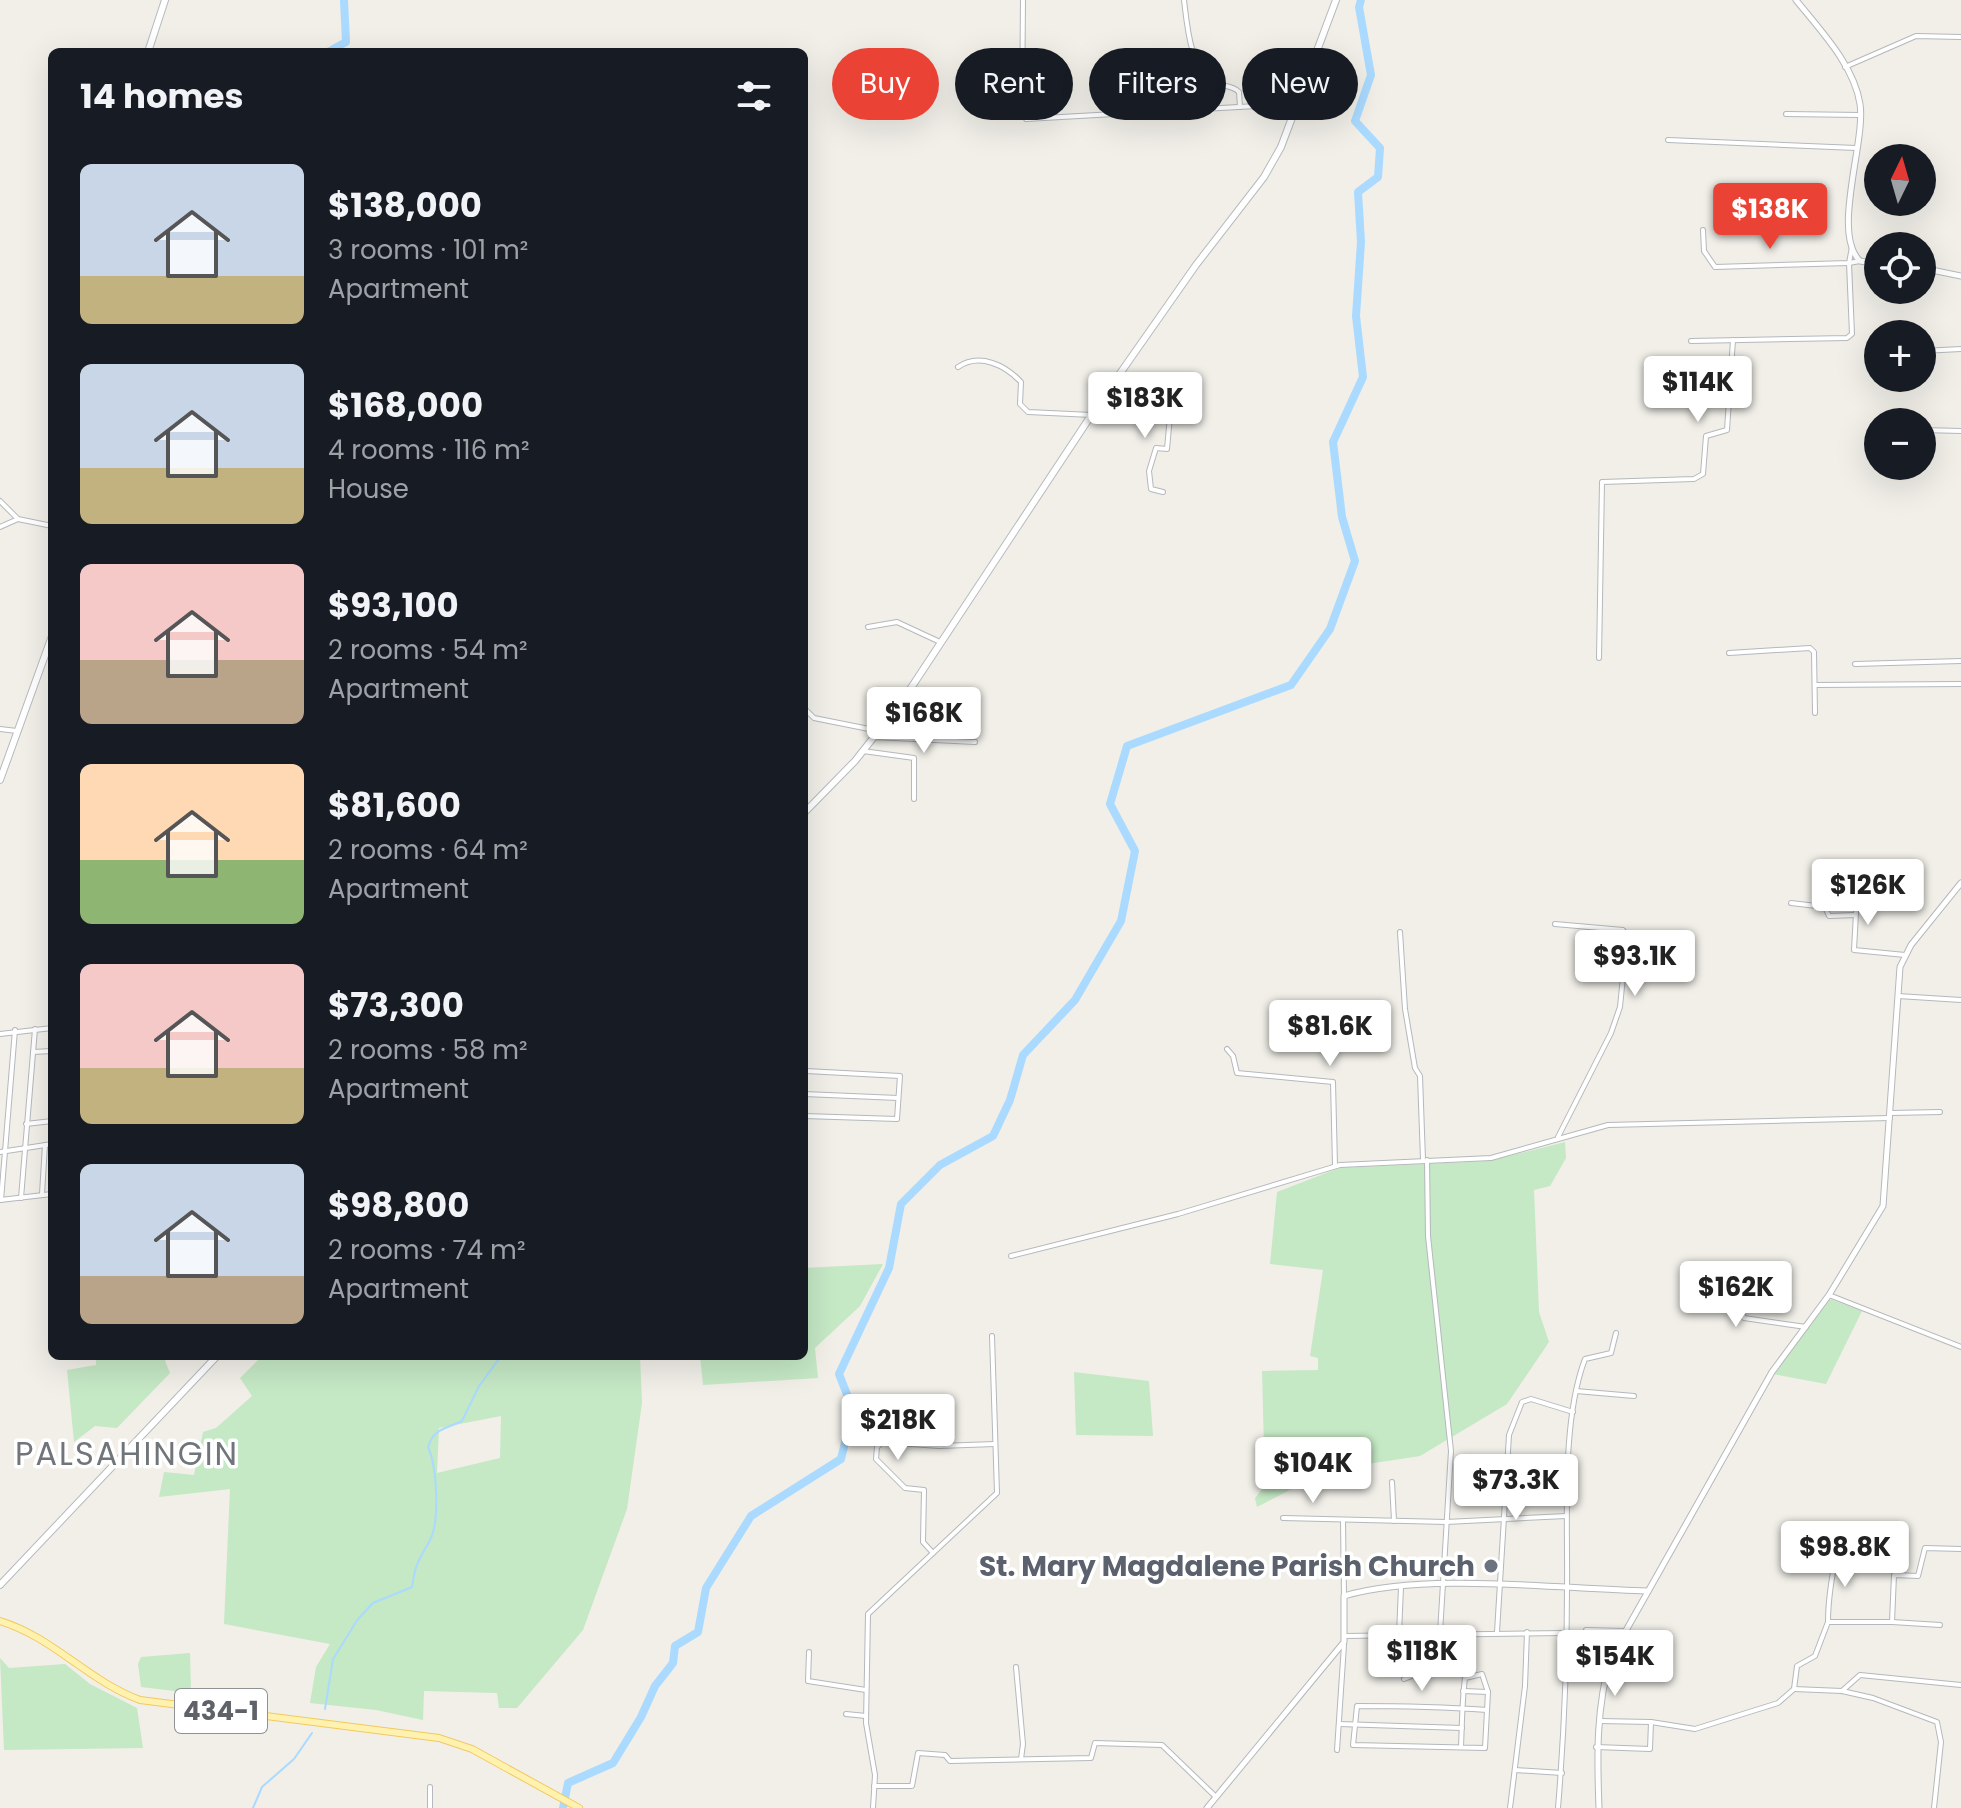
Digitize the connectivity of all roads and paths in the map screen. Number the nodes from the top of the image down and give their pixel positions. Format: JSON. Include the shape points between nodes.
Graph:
{"nodes":[{"id":1,"x":165,"y":0,"type":"edge"},
{"id":2,"x":1023,"y":0,"type":"edge"},
{"id":3,"x":1184,"y":0,"type":"edge"},
{"id":4,"x":1336,"y":0,"type":"edge"},
{"id":5,"x":1796,"y":0,"type":"edge"},
{"id":6,"x":1961,"y":37,"type":"edge"},
{"id":7,"x":149,"y":48,"type":"edge"},
{"id":8,"x":1318,"y":48,"type":"edge"},
{"id":9,"x":1845,"y":67,"type":"junction"},
{"id":10,"x":1240,"y":107,"type":"joint"},
{"id":11,"x":1786,"y":114,"type":"dead end"},
{"id":12,"x":1860,"y":115,"type":"junction"},
{"id":13,"x":1290,"y":120,"type":"edge"},
{"id":14,"x":1668,"y":140,"type":"dead end"},
{"id":15,"x":1856,"y":148,"type":"junction"},
{"id":16,"x":1703,"y":230,"type":"dead end"},
{"id":17,"x":1852,"y":247,"type":"junction"},
{"id":18,"x":1860,"y":261,"type":"junction"},
{"id":19,"x":1864,"y":262,"type":"edge"},
{"id":20,"x":1849,"y":263,"type":"junction"},
{"id":21,"x":1936,"y":271,"type":"edge"},
{"id":22,"x":1961,"y":276,"type":"edge"},
{"id":23,"x":1733,"y":340,"type":"junction"},
{"id":24,"x":1691,"y":341,"type":"dead end"},
{"id":25,"x":1961,"y":349,"type":"edge"},
{"id":26,"x":1936,"y":350,"type":"edge"},
{"id":27,"x":958,"y":367,"type":"dead end"},
{"id":28,"x":1100,"y":402,"type":"junction"},
{"id":29,"x":1092,"y":415,"type":"junction"},
{"id":30,"x":1936,"y":430,"type":"edge"},
{"id":31,"x":1961,"y":431,"type":"edge"},
{"id":32,"x":1163,"y":492,"type":"dead end"},
{"id":33,"x":0,"y":501,"type":"edge"},
{"id":34,"x":18,"y":519,"type":"junction"},
{"id":35,"x":48,"y":525,"type":"edge"},
{"id":36,"x":0,"y":527,"type":"edge"},
{"id":37,"x":868,"y":627,"type":"dead end"},
{"id":38,"x":942,"y":643,"type":"junction"},
{"id":39,"x":48,"y":647,"type":"edge"},
{"id":40,"x":1729,"y":653,"type":"dead end"},
{"id":41,"x":1599,"y":658,"type":"dead end"},
{"id":42,"x":1961,"y":661,"type":"edge"},
{"id":43,"x":1855,"y":664,"type":"dead end"},
{"id":44,"x":1961,"y":684,"type":"edge"},
{"id":45,"x":1814,"y":685,"type":"junction"},
{"id":46,"x":808,"y":712,"type":"edge"},
{"id":47,"x":1815,"y":713,"type":"dead end"},
{"id":48,"x":0,"y":729,"type":"edge"},
{"id":49,"x":18,"y":731,"type":"junction"},
{"id":50,"x":876,"y":734,"type":"junction"},
{"id":51,"x":975,"y":742,"type":"dead end"},
{"id":52,"x":863,"y":751,"type":"junction"},
{"id":53,"x":0,"y":780,"type":"edge"},
{"id":54,"x":914,"y":799,"type":"dead end"},
{"id":55,"x":808,"y":809,"type":"edge"},
{"id":56,"x":1858,"y":876,"type":"dead end"},
{"id":57,"x":1961,"y":883,"type":"edge"},
{"id":58,"x":1791,"y":903,"type":"dead end"},
{"id":59,"x":1855,"y":915,"type":"junction"},
{"id":60,"x":1555,"y":924,"type":"dead end"},
{"id":61,"x":1400,"y":932,"type":"dead end"},
{"id":62,"x":1905,"y":955,"type":"junction"},
{"id":63,"x":1896,"y":996,"type":"junction"},
{"id":64,"x":1961,"y":1000,"type":"edge"},
{"id":65,"x":48,"y":1028,"type":"edge"},
{"id":66,"x":35,"y":1029,"type":"junction"},
{"id":67,"x":15,"y":1030,"type":"junction"},
{"id":68,"x":0,"y":1034,"type":"edge"},
{"id":69,"x":1227,"y":1049,"type":"dead end"},
{"id":70,"x":48,"y":1051,"type":"edge"},
{"id":71,"x":33,"y":1052,"type":"junction"},
{"id":72,"x":808,"y":1073,"type":"edge"},
{"id":73,"x":808,"y":1094,"type":"edge"},
{"id":74,"x":899,"y":1098,"type":"junction"},
{"id":75,"x":1940,"y":1112,"type":"dead end"},
{"id":76,"x":808,"y":1116,"type":"edge"},
{"id":77,"x":1890,"y":1116,"type":"junction"},
{"id":78,"x":48,"y":1121,"type":"edge"},
{"id":79,"x":26,"y":1124,"type":"junction"},
{"id":80,"x":1558,"y":1137,"type":"junction"},
{"id":81,"x":45,"y":1145,"type":"junction"},
{"id":82,"x":48,"y":1145,"type":"edge"},
{"id":83,"x":24,"y":1147,"type":"junction"},
{"id":84,"x":3,"y":1152,"type":"edge"},
{"id":85,"x":1425,"y":1160,"type":"junction"},
{"id":86,"x":1335,"y":1166,"type":"junction"},
{"id":87,"x":48,"y":1194,"type":"edge"},
{"id":88,"x":42,"y":1195,"type":"junction"},
{"id":89,"x":21,"y":1198,"type":"junction"},
{"id":90,"x":0,"y":1200,"type":"edge"},
{"id":91,"x":1011,"y":1256,"type":"dead end"},
{"id":92,"x":1740,"y":1264,"type":"dead end"},
{"id":93,"x":1829,"y":1295,"type":"junction"},
{"id":94,"x":1806,"y":1327,"type":"junction"},
{"id":95,"x":1616,"y":1333,"type":"dead end"},
{"id":96,"x":992,"y":1336,"type":"dead end"},
{"id":97,"x":1961,"y":1347,"type":"edge"},
{"id":98,"x":213,"y":1360,"type":"edge"},
{"id":99,"x":1576,"y":1391,"type":"junction"},
{"id":100,"x":1634,"y":1396,"type":"dead end"},
{"id":101,"x":1573,"y":1412,"type":"junction"},
{"id":102,"x":995,"y":1444,"type":"junction"},
{"id":103,"x":1507,"y":1470,"type":"junction"},
{"id":104,"x":1570,"y":1471,"type":"junction"},
{"id":105,"x":1392,"y":1482,"type":"dead end"},
{"id":106,"x":1566,"y":1516,"type":"junction"},
{"id":107,"x":1283,"y":1518,"type":"dead end"},
{"id":108,"x":1343,"y":1520,"type":"junction"},
{"id":109,"x":1502,"y":1520,"type":"junction"},
{"id":110,"x":1394,"y":1521,"type":"junction"},
{"id":111,"x":1446,"y":1522,"type":"junction"},
{"id":112,"x":1961,"y":1549,"type":"edge"},
{"id":113,"x":1837,"y":1552,"type":"dead end"},
{"id":114,"x":933,"y":1553,"type":"junction"},
{"id":115,"x":0,"y":1585,"type":"edge"},
{"id":116,"x":1441,"y":1586,"type":"junction"},
{"id":117,"x":1501,"y":1586,"type":"junction"},
{"id":118,"x":1401,"y":1587,"type":"junction"},
{"id":119,"x":1567,"y":1589,"type":"junction"},
{"id":120,"x":1647,"y":1591,"type":"junction"},
{"id":121,"x":1344,"y":1596,"type":"junction"},
{"id":122,"x":0,"y":1621,"type":"edge"},
{"id":123,"x":1828,"y":1622,"type":"junction"},
{"id":124,"x":1892,"y":1622,"type":"junction"},
{"id":125,"x":1940,"y":1625,"type":"dead end"},
{"id":126,"x":1586,"y":1630,"type":"dead end"},
{"id":127,"x":1625,"y":1631,"type":"junction"},
{"id":128,"x":1497,"y":1632,"type":"junction"},
{"id":129,"x":1527,"y":1632,"type":"junction"},
{"id":130,"x":1440,"y":1633,"type":"junction"},
{"id":131,"x":1566,"y":1633,"type":"junction"},
{"id":132,"x":1399,"y":1634,"type":"junction"},
{"id":133,"x":1419,"y":1634,"type":"junction"},
{"id":134,"x":1344,"y":1639,"type":"junction"},
{"id":135,"x":809,"y":1652,"type":"dead end"},
{"id":136,"x":1016,"y":1667,"type":"dead end"},
{"id":137,"x":1404,"y":1679,"type":"dead end"},
{"id":138,"x":1961,"y":1685,"type":"edge"},
{"id":139,"x":1794,"y":1689,"type":"junction"},
{"id":140,"x":866,"y":1690,"type":"junction"},
{"id":141,"x":1463,"y":1691,"type":"junction"},
{"id":142,"x":1842,"y":1691,"type":"junction"},
{"id":143,"x":1488,"y":1692,"type":"junction"},
{"id":144,"x":1463,"y":1708,"type":"junction"},
{"id":145,"x":1487,"y":1710,"type":"junction"},
{"id":146,"x":846,"y":1714,"type":"dead end"},
{"id":147,"x":866,"y":1716,"type":"junction"},
{"id":148,"x":1599,"y":1721,"type":"junction"},
{"id":149,"x":1651,"y":1722,"type":"junction"},
{"id":150,"x":1339,"y":1724,"type":"junction"},
{"id":151,"x":1355,"y":1726,"type":"junction"},
{"id":152,"x":1462,"y":1728,"type":"junction"},
{"id":153,"x":1461,"y":1747,"type":"junction"},
{"id":154,"x":1596,"y":1747,"type":"junction"},
{"id":155,"x":1337,"y":1750,"type":"dead end"},
{"id":156,"x":1021,"y":1759,"type":"junction"},
{"id":157,"x":1515,"y":1770,"type":"junction"},
{"id":158,"x":1562,"y":1773,"type":"junction"},
{"id":159,"x":874,"y":1786,"type":"junction"},
{"id":160,"x":430,"y":1787,"type":"dead end"},
{"id":161,"x":1215,"y":1796,"type":"junction"},
{"id":162,"x":430,"y":1808,"type":"edge"},
{"id":163,"x":579,"y":1808,"type":"edge"},
{"id":164,"x":873,"y":1808,"type":"edge"},
{"id":165,"x":1207,"y":1808,"type":"edge"},
{"id":166,"x":1510,"y":1808,"type":"edge"},
{"id":167,"x":1558,"y":1808,"type":"edge"},
{"id":168,"x":1599,"y":1808,"type":"edge"},
{"id":169,"x":1934,"y":1808,"type":"edge"}],
"edges":[{"from":1,"to":7,"type":"main road"},
{"from":2,"to":10,"type":"street","via":[[1026,119]]},
{"from":3,"to":10,"type":"street","via":[[1187,31],[1201,70],[1214,83],[1235,87]]},
{"from":4,"to":8,"type":"main road"},
{"from":5,"to":9,"type":"street"},
{"from":6,"to":9,"type":"street","via":[[1916,36]]},
{"from":9,"to":12,"type":"street","via":[[1854,82]]},
{"from":11,"to":12,"type":"street"},
{"from":12,"to":15,"type":"street"},
{"from":13,"to":28,"type":"main road","via":[[1264,177]]},
{"from":14,"to":15,"type":"street"},
{"from":15,"to":17,"type":"street"},
{"from":16,"to":20,"type":"street","via":[[1704,251],[1715,267]]},
{"from":17,"to":18,"type":"street"},
{"from":17,"to":20,"type":"street"},
{"from":18,"to":19,"type":"street"},
{"from":18,"to":20,"type":"street"},
{"from":20,"to":23,"type":"street","via":[[1852,334],[1847,338]]},
{"from":21,"to":22,"type":"street"},
{"from":23,"to":24,"type":"street"},
{"from":23,"to":41,"type":"street","via":[[1727,430],[1706,436],[1703,474],[1694,479],[1602,482]]},
{"from":25,"to":26,"type":"street"},
{"from":27,"to":29,"type":"street","via":[[976,362],[1004,365],[1021,382],[1020,404],[1028,412]]},
{"from":28,"to":29,"type":"main road"},
{"from":28,"to":32,"type":"street","via":[[1140,411],[1171,405],[1167,449],[1156,448],[1149,471],[1151,489]]},
{"from":29,"to":38,"type":"main road"},
{"from":30,"to":31,"type":"street"},
{"from":33,"to":34,"type":"street"},
{"from":34,"to":35,"type":"street"},
{"from":34,"to":36,"type":"street"},
{"from":37,"to":38,"type":"street","via":[[897,622]]},
{"from":38,"to":50,"type":"main road"},
{"from":39,"to":49,"type":"main road"},
{"from":40,"to":45,"type":"street","via":[[1810,648]]},
{"from":42,"to":43,"type":"street"},
{"from":44,"to":45,"type":"street"},
{"from":45,"to":47,"type":"street"},
{"from":46,"to":50,"type":"street"},
{"from":48,"to":49,"type":"street"},
{"from":49,"to":53,"type":"main road"},
{"from":50,"to":51,"type":"street"},
{"from":50,"to":52,"type":"main road"},
{"from":52,"to":54,"type":"street","via":[[914,758]]},
{"from":52,"to":55,"type":"main road"},
{"from":56,"to":59,"type":"street"},
{"from":57,"to":62,"type":"street"},
{"from":58,"to":59,"type":"street","via":[[1825,907],[1829,916]]},
{"from":59,"to":62,"type":"street","via":[[1854,950]]},
{"from":60,"to":80,"type":"street","via":[[1623,930],[1627,936],[1620,1007]]},
{"from":61,"to":85,"type":"street","via":[[1405,1009],[1420,1076]]},
{"from":62,"to":63,"type":"street"},
{"from":63,"to":64,"type":"street"},
{"from":63,"to":77,"type":"street"},
{"from":65,"to":66,"type":"street"},
{"from":66,"to":67,"type":"street"},
{"from":66,"to":71,"type":"street"},
{"from":67,"to":68,"type":"street"},
{"from":67,"to":84,"type":"street"},
{"from":69,"to":86,"type":"street","via":[[1237,1073],[1333,1082]]},
{"from":70,"to":71,"type":"street"},
{"from":71,"to":79,"type":"street"},
{"from":72,"to":74,"type":"street","via":[[899,1075]]},
{"from":73,"to":74,"type":"street"},
{"from":74,"to":76,"type":"street","via":[[897,1119]]},
{"from":75,"to":77,"type":"street"},
{"from":77,"to":80,"type":"street","via":[[1608,1125]]},
{"from":77,"to":93,"type":"street","via":[[1883,1206]]},
{"from":78,"to":79,"type":"street"},
{"from":79,"to":83,"type":"street"},
{"from":80,"to":85,"type":"street","via":[[1491,1158]]},
{"from":81,"to":82,"type":"street"},
{"from":81,"to":83,"type":"street"},
{"from":81,"to":88,"type":"street"},
{"from":83,"to":84,"type":"street"},
{"from":83,"to":89,"type":"street"},
{"from":84,"to":90,"type":"street"},
{"from":85,"to":86,"type":"street"},
{"from":85,"to":111,"type":"street","via":[[1451,1451]]},
{"from":86,"to":91,"type":"street","via":[[1178,1214]]},
{"from":87,"to":88,"type":"street"},
{"from":88,"to":89,"type":"street"},
{"from":89,"to":90,"type":"street"},
{"from":92,"to":94,"type":"street","via":[[1739,1308],[1744,1318]]},
{"from":93,"to":94,"type":"street"},
{"from":93,"to":97,"type":"street"},
{"from":94,"to":120,"type":"street","via":[[1772,1372]]},
{"from":95,"to":99,"type":"street","via":[[1611,1353],[1585,1359]]},
{"from":96,"to":102,"type":"street"},
{"from":98,"to":115,"type":"main road"},
{"from":99,"to":100,"type":"street"},
{"from":99,"to":101,"type":"street"},
{"from":101,"to":103,"type":"street","via":[[1531,1399],[1522,1402],[1509,1435]]},
{"from":101,"to":104,"type":"street"},
{"from":102,"to":114,"type":"street","via":[[997,1493]]},
{"from":102,"to":114,"type":"street","via":[[883,1442],[877,1447],[876,1459],[905,1488],[924,1490],[923,1542]]},
{"from":103,"to":104,"type":"street"},
{"from":103,"to":109,"type":"street"},
{"from":104,"to":106,"type":"street"},
{"from":105,"to":110,"type":"street"},
{"from":106,"to":109,"type":"street"},
{"from":106,"to":119,"type":"street"},
{"from":107,"to":108,"type":"street"},
{"from":108,"to":110,"type":"street"},
{"from":108,"to":121,"type":"street"},
{"from":109,"to":111,"type":"street"},
{"from":109,"to":117,"type":"street"},
{"from":110,"to":111,"type":"street"},
{"from":111,"to":116,"type":"street"},
{"from":112,"to":124,"type":"street","via":[[1925,1548],[1918,1576],[1894,1575]]},
{"from":113,"to":123,"type":"street","via":[[1828,1588]]},
{"from":114,"to":140,"type":"street","via":[[868,1614]]},
{"from":116,"to":117,"type":"street"},
{"from":116,"to":118,"type":"street"},
{"from":116,"to":130,"type":"street"},
{"from":117,"to":119,"type":"street"},
{"from":117,"to":128,"type":"street"},
{"from":118,"to":121,"type":"street"},
{"from":118,"to":132,"type":"street"},
{"from":119,"to":120,"type":"street"},
{"from":119,"to":131,"type":"street"},
{"from":120,"to":127,"type":"street"},
{"from":121,"to":134,"type":"street"},
{"from":122,"to":163,"type":"main road","number":"434-1","via":[[41,1637],[96,1678],[140,1700],[423,1734],[472,1749]]},
{"from":123,"to":124,"type":"street"},
{"from":123,"to":139,"type":"street","via":[[1815,1656],[1797,1666]]},
{"from":124,"to":125,"type":"street"},
{"from":126,"to":127,"type":"street"},
{"from":127,"to":148,"type":"street","via":[[1601,1688]]},
{"from":128,"to":129,"type":"street"},
{"from":128,"to":130,"type":"street"},
{"from":129,"to":131,"type":"street"},
{"from":129,"to":157,"type":"street"},
{"from":130,"to":133,"type":"street"},
{"from":131,"to":158,"type":"street"},
{"from":132,"to":133,"type":"street"},
{"from":132,"to":134,"type":"street"},
{"from":133,"to":137,"type":"street","via":[[1417,1674]]},
{"from":134,"to":150,"type":"street"},
{"from":134,"to":161,"type":"street"},
{"from":135,"to":140,"type":"street","via":[[808,1681]]},
{"from":136,"to":156,"type":"street"},
{"from":138,"to":142,"type":"street","via":[[1860,1675]]},
{"from":139,"to":142,"type":"street"},
{"from":139,"to":149,"type":"street","via":[[1778,1703],[1695,1729]]},
{"from":140,"to":147,"type":"street"},
{"from":141,"to":143,"type":"street"},
{"from":141,"to":143,"type":"street","via":[[1465,1678],[1482,1674]]},
{"from":141,"to":144,"type":"street"},
{"from":142,"to":169,"type":"street","via":[[1892,1703],[1937,1722],[1941,1742]]},
{"from":143,"to":145,"type":"street"},
{"from":144,"to":145,"type":"street"},
{"from":144,"to":151,"type":"street","via":[[1357,1706]]},
{"from":144,"to":152,"type":"street"},
{"from":145,"to":153,"type":"street","via":[[1485,1748]]},
{"from":146,"to":147,"type":"street"},
{"from":147,"to":159,"type":"street"},
{"from":148,"to":149,"type":"street"},
{"from":148,"to":154,"type":"street"},
{"from":149,"to":154,"type":"street","via":[[1650,1749]]},
{"from":150,"to":151,"type":"street"},
{"from":150,"to":155,"type":"street"},
{"from":151,"to":152,"type":"street"},
{"from":151,"to":153,"type":"street","via":[[1353,1745]]},
{"from":152,"to":153,"type":"street"},
{"from":154,"to":168,"type":"street"},
{"from":156,"to":159,"type":"street","via":[[950,1761],[945,1755],[918,1753],[912,1786]]},
{"from":156,"to":161,"type":"street","via":[[1091,1758],[1095,1743],[1162,1745]]},
{"from":157,"to":158,"type":"street"},
{"from":157,"to":166,"type":"street"},
{"from":158,"to":167,"type":"street"},
{"from":159,"to":164,"type":"street"},
{"from":160,"to":162,"type":"street"},
{"from":161,"to":165,"type":"street"}]}
